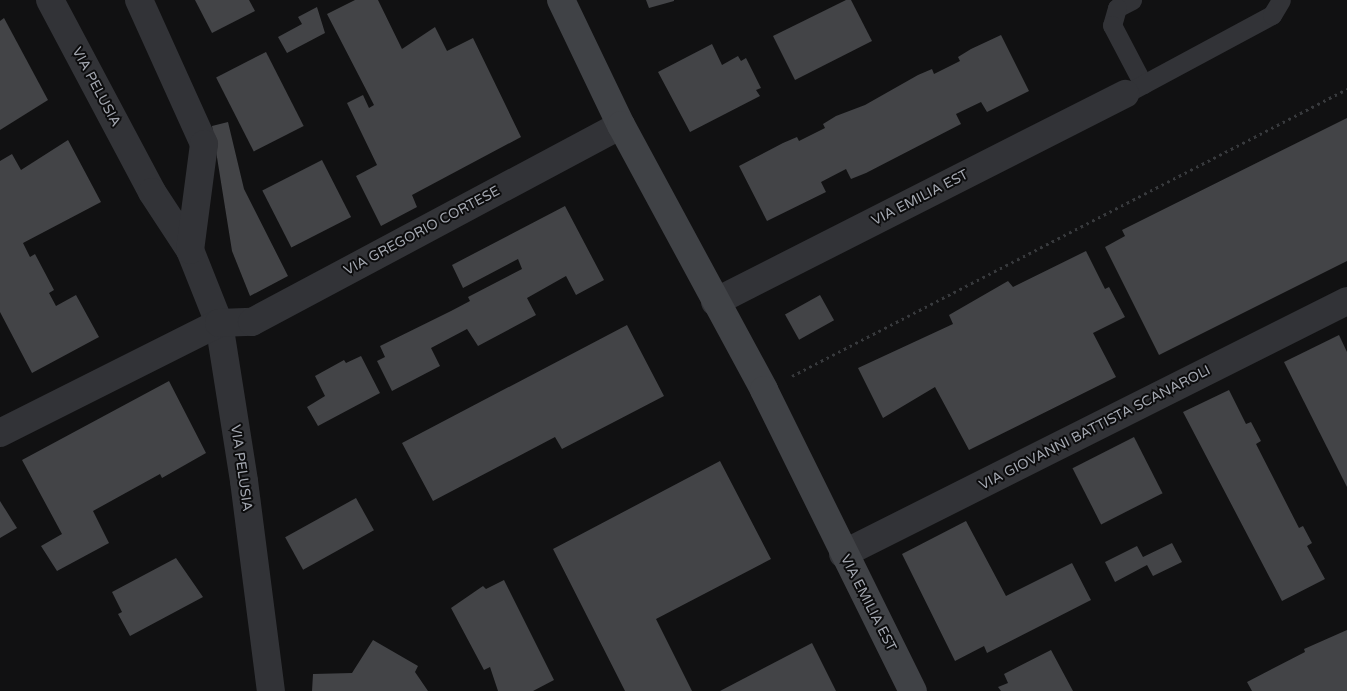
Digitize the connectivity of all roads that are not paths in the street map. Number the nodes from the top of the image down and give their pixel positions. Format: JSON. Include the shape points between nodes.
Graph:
{"nodes":[{"id":1,"x":50,"y":0,"type":"edge"},
{"id":2,"x":138,"y":0,"type":"edge"},
{"id":3,"x":561,"y":0,"type":"edge"},
{"id":4,"x":1132,"y":0,"type":"edge"},
{"id":5,"x":1281,"y":0,"type":"edge"},
{"id":6,"x":1134,"y":89,"type":"junction"},
{"id":7,"x":622,"y":125,"type":"junction"},
{"id":8,"x":190,"y":250,"type":"junction"},
{"id":9,"x":1347,"y":301,"type":"edge"},
{"id":10,"x":715,"y":302,"type":"junction"},
{"id":11,"x":219,"y":323,"type":"junction"},
{"id":12,"x":0,"y":433,"type":"edge"},
{"id":13,"x":843,"y":554,"type":"junction"},
{"id":14,"x":270,"y":691,"type":"edge"},
{"id":15,"x":913,"y":691,"type":"edge"}],
"edges":[{"from":1,"to":8,"type":"street","name":"VIA PELUSIA","via":[[152,192]]},
{"from":2,"to":8,"type":"street","name":"VIA PELUSIA","via":[[204,144]]},
{"from":3,"to":7,"type":"street","name":"VIA EMILIA EST"},
{"from":4,"to":6,"type":"lane","via":[[1118,8],[1112,25]]},
{"from":5,"to":6,"type":"lane","via":[[1272,15]]},
{"from":6,"to":10,"type":"street","name":"VIA EMILIA EST"},
{"from":7,"to":10,"type":"street","name":"VIA EMILIA EST"},
{"from":7,"to":11,"type":"street","name":"VIA GREGORIO CORTESE","via":[[252,322]]},
{"from":8,"to":11,"type":"street","name":"VIA PELUSIA"},
{"from":9,"to":13,"type":"street","name":"VIA GIOVANNI BATTISTA SCANAROLI"},
{"from":10,"to":13,"type":"street","name":"VIA EMILIA EST","via":[[764,390]]},
{"from":11,"to":12,"type":"street"},
{"from":11,"to":14,"type":"street","name":"VIA PELUSIA","via":[[244,481]]},
{"from":13,"to":15,"type":"street","name":"VIA EMILIA EST"}]}
